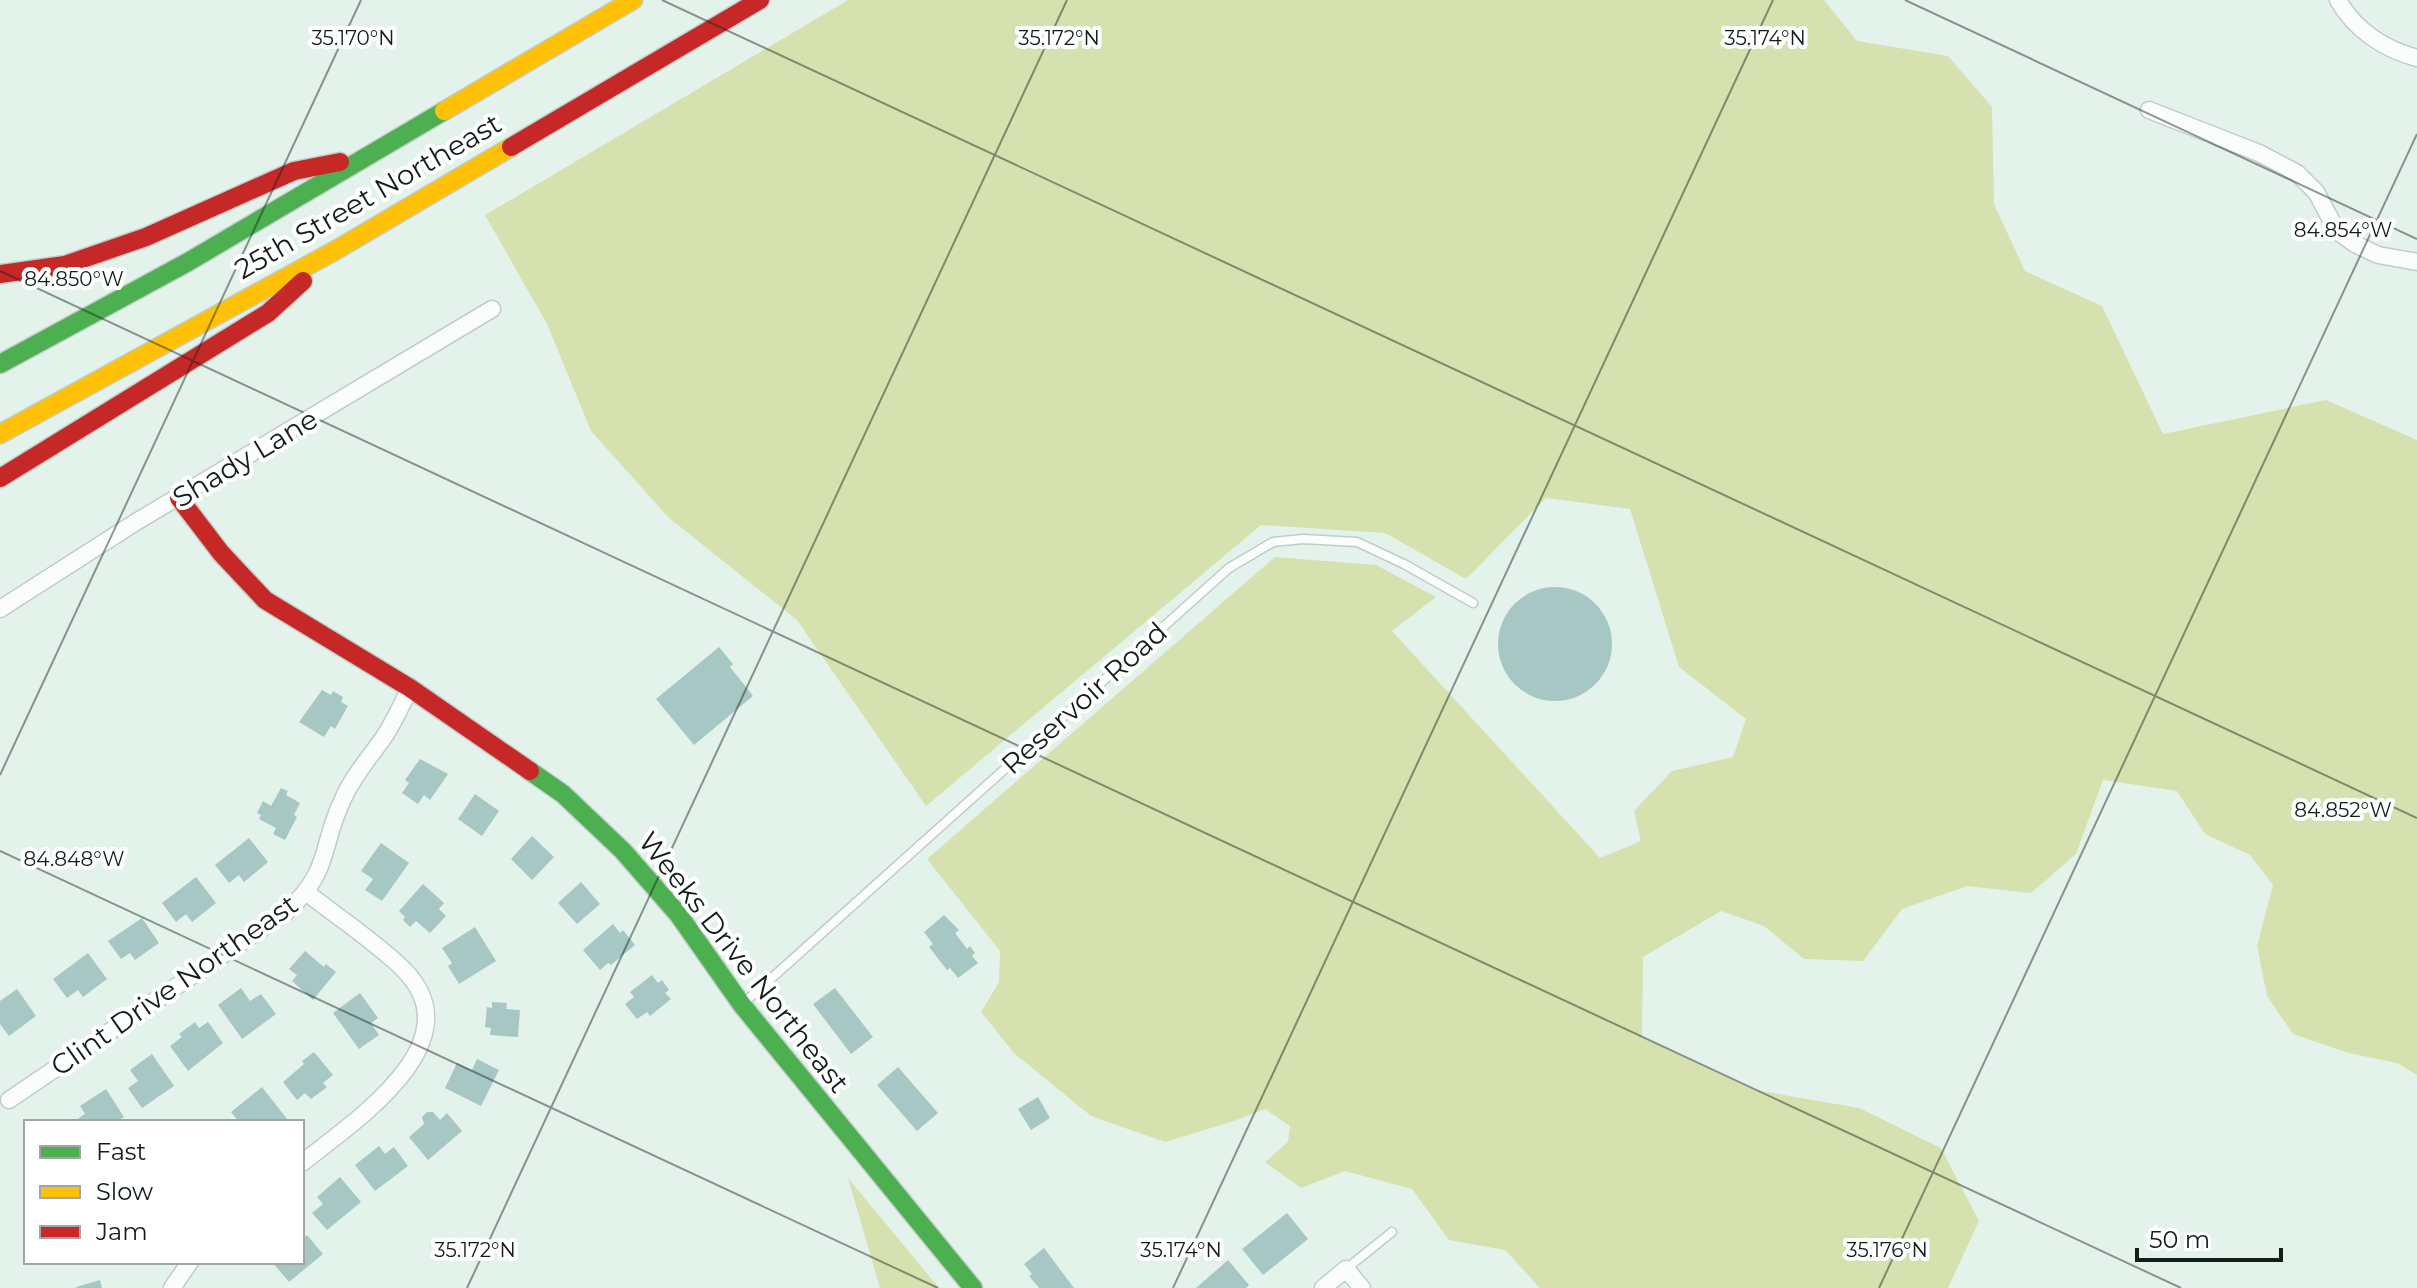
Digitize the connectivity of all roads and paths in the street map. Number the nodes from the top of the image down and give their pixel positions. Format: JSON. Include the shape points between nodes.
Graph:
{"nodes":[{"id":1,"x":633,"y":0,"type":"edge"},
{"id":2,"x":760,"y":0,"type":"edge"},
{"id":3,"x":2338,"y":0,"type":"edge"},
{"id":4,"x":2417,"y":58,"type":"edge"},
{"id":5,"x":2149,"y":110,"type":"dead end"},
{"id":6,"x":365,"y":156,"type":"junction"},
{"id":7,"x":336,"y":250,"type":"junction"},
{"id":8,"x":2417,"y":262,"type":"edge"},
{"id":9,"x":0,"y":274,"type":"edge"},
{"id":10,"x":492,"y":309,"type":"dead end"},
{"id":11,"x":0,"y":364,"type":"edge"},
{"id":12,"x":0,"y":434,"type":"edge"},
{"id":13,"x":0,"y":478,"type":"edge"},
{"id":14,"x":179,"y":498,"type":"junction"},
{"id":15,"x":1473,"y":603,"type":"dead end"},
{"id":16,"x":0,"y":609,"type":"edge"},
{"id":17,"x":410,"y":688,"type":"junction"},
{"id":18,"x":306,"y":892,"type":"junction"},
{"id":19,"x":742,"y":1005,"type":"junction"},
{"id":20,"x":9,"y":1100,"type":"dead end"},
{"id":21,"x":304,"y":1161,"type":"edge"},
{"id":22,"x":1392,"y":1232,"type":"dead end"},
{"id":23,"x":189,"y":1264,"type":"edge"},
{"id":24,"x":1346,"y":1269,"type":"junction"},
{"id":25,"x":172,"y":1288,"type":"edge"},
{"id":26,"x":973,"y":1288,"type":"edge"},
{"id":27,"x":1323,"y":1288,"type":"edge"},
{"id":28,"x":1362,"y":1288,"type":"edge"}],
"edges":[{"from":1,"to":6,"type":"main road","name":"25th Street Northeast"},
{"from":2,"to":7,"type":"main road","name":"25th Street Northeast"},
{"from":3,"to":4,"type":"street","via":[[2363,32]]},
{"from":5,"to":8,"type":"street","via":[[2297,173],[2316,192],[2337,231],[2378,255]]},
{"from":6,"to":9,"type":"main road","via":[[294,171],[146,237],[65,265]]},
{"from":6,"to":11,"type":"main road","name":"25th Street Northeast","via":[[188,262]]},
{"from":7,"to":12,"type":"main road","name":"25th Street Northeast"},
{"from":7,"to":13,"type":"main road","via":[[268,313]]},
{"from":10,"to":14,"type":"street","name":"Shady Lane"},
{"from":14,"to":16,"type":"street","name":"Shady Lane"},
{"from":14,"to":17,"type":"main road","name":"Weeks Drive Northeast","via":[[265,600]]},
{"from":15,"to":19,"type":"lane","name":"Reservoir Road","via":[[1357,542],[1288,539],[1250,554]]},
{"from":17,"to":18,"type":"street","name":"Clint Drive Northeast","via":[[352,780]]},
{"from":17,"to":19,"type":"main road","name":"Weeks Drive Northeast","via":[[563,794],[678,914]]},
{"from":18,"to":20,"type":"street","name":"Clint Drive Northeast","via":[[286,912]]},
{"from":18,"to":21,"type":"street","via":[[404,969],[423,999],[425,1018],[424,1037],[410,1068]]},
{"from":19,"to":26,"type":"main road","name":"Weeks Drive Northeast"},
{"from":22,"to":24,"type":"lane"},
{"from":23,"to":25,"type":"street"},
{"from":24,"to":27,"type":"street"},
{"from":24,"to":28,"type":"street"}]}
